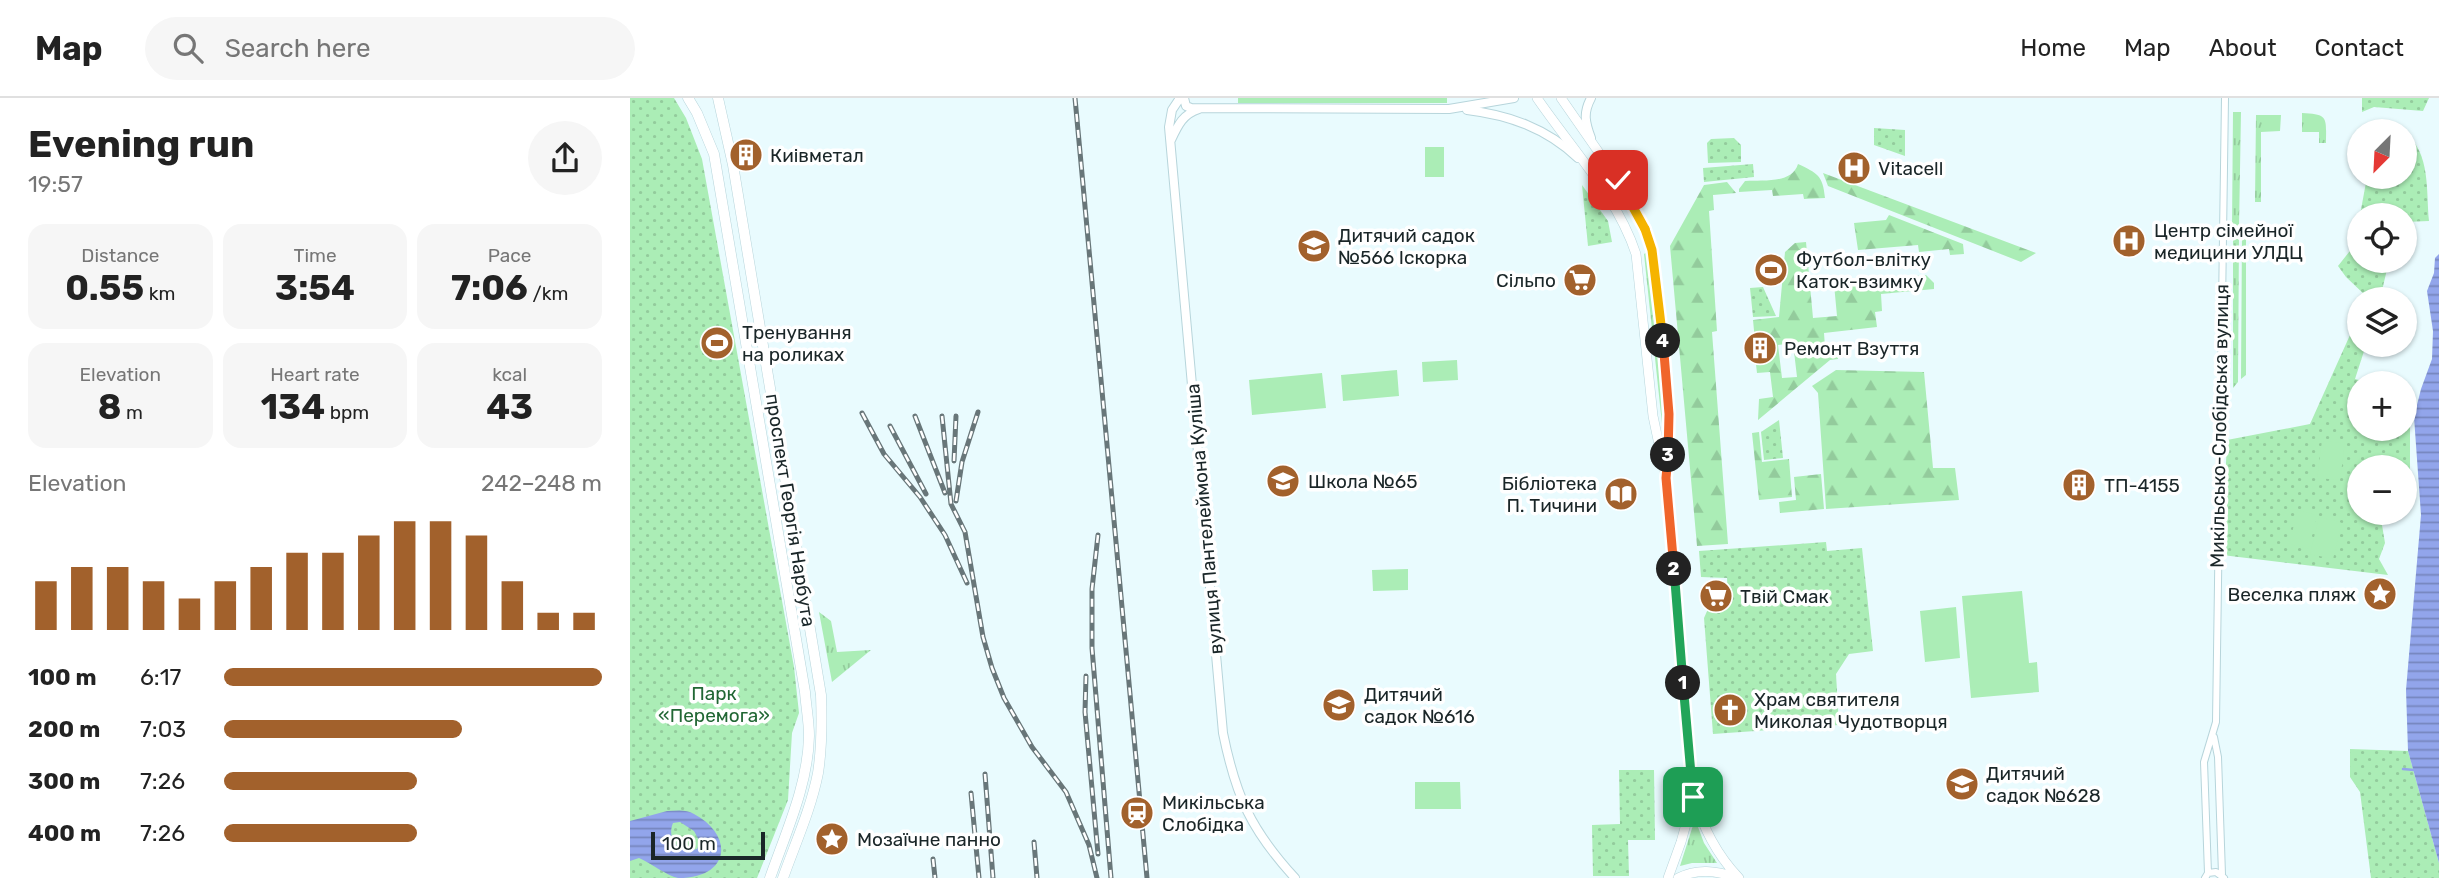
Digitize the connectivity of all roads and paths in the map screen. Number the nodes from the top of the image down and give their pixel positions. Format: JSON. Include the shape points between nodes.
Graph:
{"nodes":[{"id":1,"x":688,"y":98,"type":"edge"},
{"id":2,"x":718,"y":98,"type":"edge"},
{"id":3,"x":1182,"y":98,"type":"edge"},
{"id":4,"x":1514,"y":98,"type":"edge"},
{"id":5,"x":1537,"y":98,"type":"edge"},
{"id":6,"x":1560,"y":98,"type":"edge"},
{"id":7,"x":1591,"y":98,"type":"edge"},
{"id":8,"x":2219,"y":98,"type":"edge"},
{"id":9,"x":2225,"y":98,"type":"edge"},
{"id":10,"x":1201,"y":108,"type":"junction"},
{"id":11,"x":1460,"y":109,"type":"junction"},
{"id":12,"x":2224,"y":117,"type":"junction"},
{"id":13,"x":1171,"y":141,"type":"junction"},
{"id":14,"x":1593,"y":144,"type":"junction"},
{"id":15,"x":1584,"y":164,"type":"junction"},
{"id":16,"x":1666,"y":478,"type":"junction"},
{"id":17,"x":2213,"y":735,"type":"junction"},
{"id":18,"x":1693,"y":797,"type":"junction"},
{"id":19,"x":2206,"y":876,"type":"edge"},
{"id":20,"x":2223,"y":876,"type":"edge"},
{"id":21,"x":769,"y":878,"type":"edge"},
{"id":22,"x":783,"y":878,"type":"edge"},
{"id":23,"x":1295,"y":878,"type":"edge"},
{"id":24,"x":1668,"y":878,"type":"edge"},
{"id":25,"x":1678,"y":878,"type":"edge"},
{"id":26,"x":1738,"y":878,"type":"edge"}],
"edges":[{"from":1,"to":21,"type":"main road","name":"проспект Георгія Нарбута","via":[[714,154],[805,692],[809,736],[800,792]]},
{"from":2,"to":22,"type":"main road","name":"проспект Георгія Нарбута","via":[[821,695],[818,771]]},
{"from":3,"to":10,"type":"street","via":[[1186,106]]},
{"from":3,"to":13,"type":"street","name":"вулиця Пантелеймона Куліша","via":[[1170,119]]},
{"from":4,"to":11,"type":"street"},
{"from":5,"to":15,"type":"main road"},
{"from":6,"to":14,"type":"main road"},
{"from":7,"to":14,"type":"street","via":[[1585,122]]},
{"from":8,"to":12,"type":"street","name":"Микільсько-Слобідська вулиця"},
{"from":9,"to":12,"type":"street","name":"Микільсько-Слобідська вулиця"},
{"from":10,"to":11,"type":"street"},
{"from":10,"to":13,"type":"street","via":[[1182,119]]},
{"from":11,"to":15,"type":"street","via":[[1510,118],[1545,132]]},
{"from":12,"to":17,"type":"street","name":"Микільсько-Слобідська вулиця"},
{"from":13,"to":23,"type":"street","name":"вулиця Пантелеймона Куліша","via":[[1223,733],[1247,815]]},
{"from":14,"to":16,"type":"main road","via":[[1618,180],[1652,250],[1669,414]]},
{"from":15,"to":16,"type":"main road","via":[[1627,228],[1636,254],[1653,416]]},
{"from":16,"to":18,"type":"main road"},
{"from":17,"to":19,"type":"street","name":"Микільсько-Слобідська вулиця","via":[[2203,762]]},
{"from":17,"to":20,"type":"street","name":"Микільсько-Слобідська вулиця"},
{"from":18,"to":24,"type":"main road"},
{"from":18,"to":26,"type":"main road","via":[[1712,844]]},
{"from":19,"to":20,"type":"street","via":[[2216,872]]},
{"from":25,"to":26,"type":"main road","via":[[1706,870]]}]}
